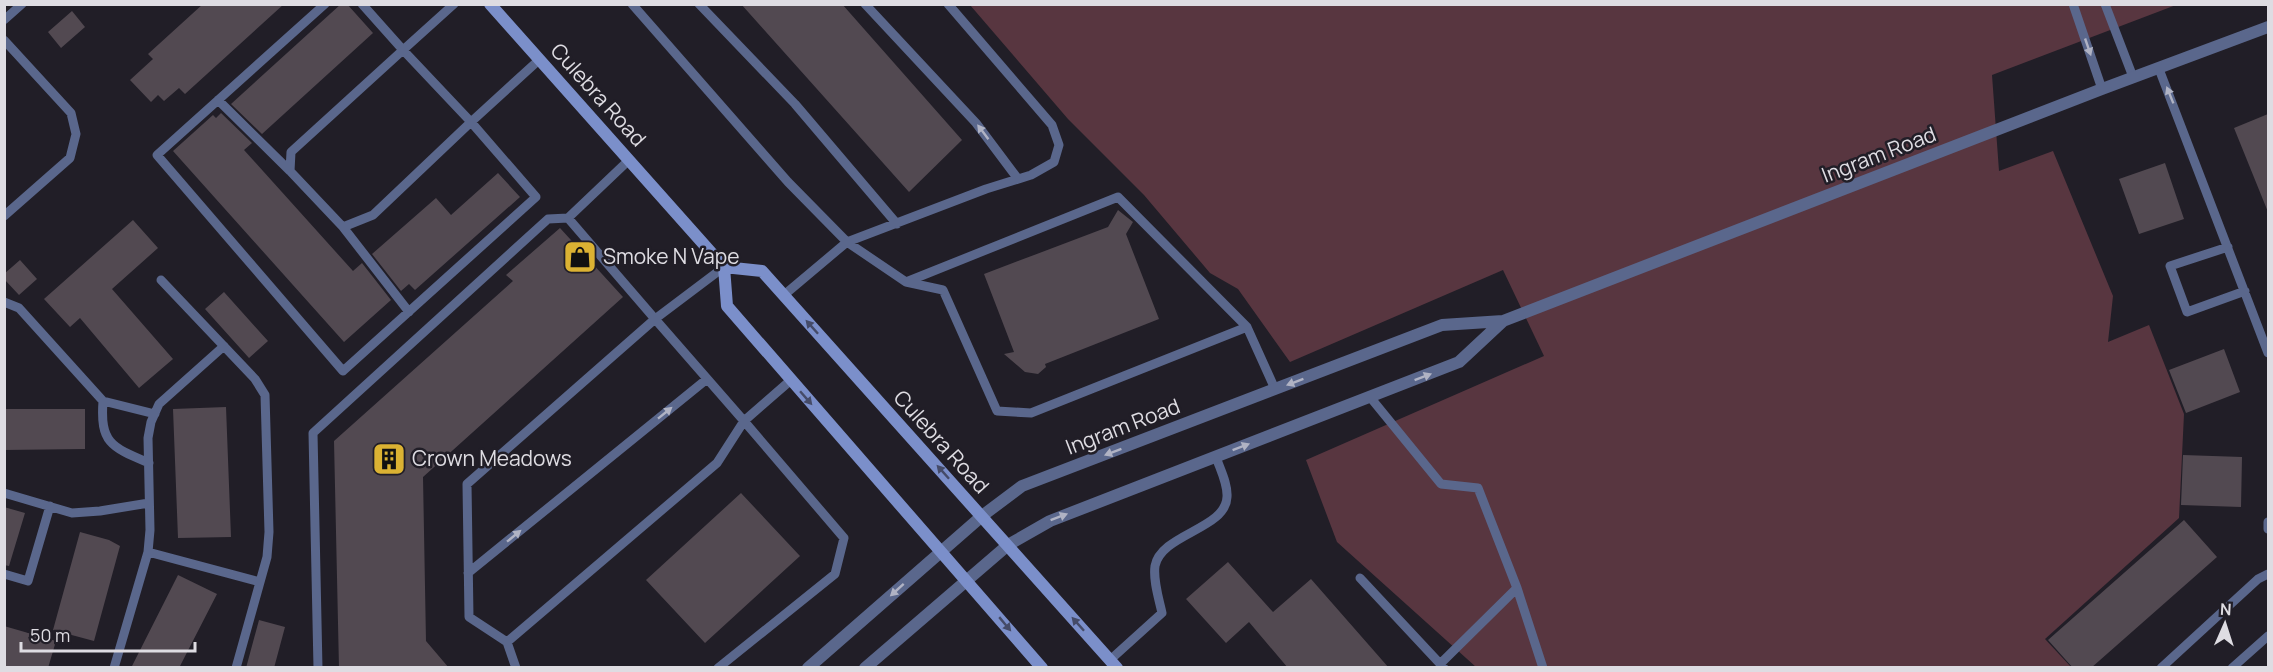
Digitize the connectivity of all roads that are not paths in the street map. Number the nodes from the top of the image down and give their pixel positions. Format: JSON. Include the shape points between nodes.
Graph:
{"nodes":[{"id":1,"x":22,"y":4,"type":"edge"},
{"id":2,"x":325,"y":4,"type":"edge"},
{"id":3,"x":362,"y":4,"type":"edge"},
{"id":4,"x":454,"y":4,"type":"edge"},
{"id":5,"x":490,"y":4,"type":"edge"},
{"id":6,"x":632,"y":4,"type":"edge"},
{"id":7,"x":699,"y":4,"type":"edge"},
{"id":8,"x":865,"y":4,"type":"edge"},
{"id":9,"x":948,"y":4,"type":"edge"},
{"id":10,"x":2073,"y":4,"type":"edge"},
{"id":11,"x":2105,"y":4,"type":"edge"},
{"id":12,"x":4,"y":20,"type":"edge"},
{"id":13,"x":2268,"y":27,"type":"edge"},
{"id":14,"x":4,"y":40,"type":"edge"},
{"id":15,"x":403,"y":50,"type":"junction"},
{"id":16,"x":540,"y":59,"type":"junction"},
{"id":17,"x":2159,"y":69,"type":"junction"},
{"id":18,"x":2133,"y":77,"type":"junction"},
{"id":19,"x":2102,"y":89,"type":"junction"},
{"id":20,"x":218,"y":100,"type":"junction"},
{"id":21,"x":471,"y":122,"type":"junction"},
{"id":22,"x":629,"y":160,"type":"junction"},
{"id":23,"x":290,"y":171,"type":"junction"},
{"id":24,"x":1018,"y":179,"type":"junction"},
{"id":25,"x":4,"y":216,"type":"edge"},
{"id":26,"x":568,"y":218,"type":"junction"},
{"id":27,"x":897,"y":224,"type":"junction"},
{"id":28,"x":343,"y":227,"type":"junction"},
{"id":29,"x":847,"y":242,"type":"junction"},
{"id":30,"x":2228,"y":247,"type":"junction"},
{"id":31,"x":724,"y":267,"type":"junction"},
{"id":32,"x":161,"y":280,"type":"dead end"},
{"id":33,"x":906,"y":282,"type":"junction"},
{"id":34,"x":2245,"y":291,"type":"junction"},
{"id":35,"x":784,"y":295,"type":"junction"},
{"id":36,"x":4,"y":302,"type":"edge"},
{"id":37,"x":409,"y":312,"type":"junction"},
{"id":38,"x":655,"y":319,"type":"junction"},
{"id":39,"x":1503,"y":321,"type":"junction"},
{"id":40,"x":1247,"y":327,"type":"junction"},
{"id":41,"x":224,"y":346,"type":"junction"},
{"id":42,"x":2268,"y":353,"type":"edge"},
{"id":43,"x":707,"y":379,"type":"junction"},
{"id":44,"x":791,"y":380,"type":"junction"},
{"id":45,"x":1275,"y":389,"type":"junction"},
{"id":46,"x":1370,"y":397,"type":"junction"},
{"id":47,"x":103,"y":401,"type":"junction"},
{"id":48,"x":155,"y":414,"type":"junction"},
{"id":49,"x":744,"y":421,"type":"junction"},
{"id":50,"x":1216,"y":457,"type":"junction"},
{"id":51,"x":148,"y":463,"type":"junction"},
{"id":52,"x":4,"y":493,"type":"edge"},
{"id":53,"x":149,"y":503,"type":"junction"},
{"id":54,"x":50,"y":506,"type":"junction"},
{"id":55,"x":982,"y":516,"type":"junction"},
{"id":56,"x":2268,"y":522,"type":"edge"},
{"id":57,"x":2268,"y":529,"type":"edge"},
{"id":58,"x":1008,"y":545,"type":"junction"},
{"id":59,"x":941,"y":551,"type":"junction"},
{"id":60,"x":148,"y":552,"type":"junction"},
{"id":61,"x":468,"y":573,"type":"junction"},
{"id":62,"x":4,"y":574,"type":"edge"},
{"id":63,"x":2268,"y":574,"type":"edge"},
{"id":64,"x":1360,"y":578,"type":"dead end"},
{"id":65,"x":967,"y":580,"type":"junction"},
{"id":66,"x":260,"y":582,"type":"junction"},
{"id":67,"x":1517,"y":588,"type":"junction"},
{"id":68,"x":2268,"y":636,"type":"edge"},
{"id":69,"x":507,"y":642,"type":"junction"},
{"id":70,"x":1113,"y":664,"type":"edge"},
{"id":71,"x":1442,"y":666,"type":"edge"},
{"id":72,"x":114,"y":668,"type":"edge"},
{"id":73,"x":236,"y":668,"type":"edge"},
{"id":74,"x":318,"y":668,"type":"edge"},
{"id":75,"x":516,"y":668,"type":"edge"},
{"id":76,"x":718,"y":668,"type":"edge"},
{"id":77,"x":808,"y":668,"type":"edge"},
{"id":78,"x":866,"y":668,"type":"edge"},
{"id":79,"x":1042,"y":668,"type":"edge"},
{"id":80,"x":1543,"y":668,"type":"edge"},
{"id":81,"x":2161,"y":668,"type":"edge"},
{"id":82,"x":2232,"y":668,"type":"edge"}],
"edges":[{"from":1,"to":12,"type":"lane"},
{"from":2,"to":20,"type":"lane"},
{"from":3,"to":15,"type":"lane"},
{"from":4,"to":15,"type":"lane"},
{"from":5,"to":16,"type":"main road","name":"Culebra Road"},
{"from":6,"to":29,"type":"lane","via":[[788,182]]},
{"from":7,"to":27,"type":"lane","via":[[795,104]]},
{"from":24,"to":8,"type":"lane","one_way":true,"via":[[976,123]]},
{"from":9,"to":24,"type":"lane","via":[[1052,125],[1059,145],[1054,162]]},
{"from":10,"to":19,"type":"lane","one_way":true},
{"from":11,"to":18,"type":"lane"},
{"from":13,"to":17,"type":"street","name":"Ingram Road"},
{"from":14,"to":25,"type":"lane","via":[[71,112],[76,134],[70,158]]},
{"from":15,"to":21,"type":"lane"},
{"from":15,"to":23,"type":"lane","via":[[291,152]]},
{"from":16,"to":21,"type":"lane"},
{"from":16,"to":22,"type":"main road","name":"Culebra Road"},
{"from":17,"to":18,"type":"street","name":"Ingram Road"},
{"from":30,"to":17,"type":"lane","one_way":true},
{"from":18,"to":19,"type":"street","name":"Ingram Road"},
{"from":19,"to":39,"type":"street","name":"Ingram Road"},
{"from":20,"to":23,"type":"lane"},
{"from":20,"to":37,"type":"lane","via":[[157,155],[344,371]]},
{"from":21,"to":28,"type":"lane","via":[[373,215]]},
{"from":21,"to":37,"type":"lane","via":[[536,197]]},
{"from":22,"to":26,"type":"lane"},
{"from":22,"to":31,"type":"main road","name":"Culebra Road"},
{"from":23,"to":28,"type":"lane"},
{"from":24,"to":27,"type":"lane"},
{"from":26,"to":38,"type":"lane"},
{"from":26,"to":74,"type":"lane","via":[[548,219],[313,433]]},
{"from":27,"to":29,"type":"lane"},
{"from":28,"to":37,"type":"lane"},
{"from":29,"to":33,"type":"lane"},
{"from":29,"to":35,"type":"lane"},
{"from":30,"to":34,"type":"lane"},
{"from":30,"to":34,"type":"lane","via":[[2169,266],[2187,312]]},
{"from":31,"to":35,"type":"main road","name":"Culebra Road","via":[[762,271]]},
{"from":31,"to":38,"type":"lane"},
{"from":31,"to":44,"type":"main road","via":[[727,306]]},
{"from":32,"to":41,"type":"lane"},
{"from":33,"to":40,"type":"lane","via":[[1118,197]]},
{"from":33,"to":40,"type":"lane","via":[[943,290],[997,411],[1031,413]]},
{"from":34,"to":42,"type":"lane"},
{"from":55,"to":35,"type":"main road","name":"Culebra Road","one_way":true},
{"from":36,"to":47,"type":"lane","via":[[19,308]]},
{"from":38,"to":43,"type":"lane"},
{"from":38,"to":61,"type":"lane","via":[[467,484]]},
{"from":39,"to":45,"type":"street","name":"Ingram Road","one_way":true,"via":[[1442,325]]},
{"from":46,"to":39,"type":"street","name":"Ingram Road","one_way":true,"via":[[1459,363]]},
{"from":40,"to":45,"type":"lane"},
{"from":41,"to":48,"type":"lane","via":[[159,404]]},
{"from":41,"to":66,"type":"lane","via":[[265,395],[269,532]]},
{"from":43,"to":49,"type":"lane"},
{"from":61,"to":43,"type":"lane","one_way":true},
{"from":44,"to":49,"type":"lane"},
{"from":44,"to":59,"type":"main road","one_way":true},
{"from":45,"to":55,"type":"street","name":"Ingram Road","one_way":true,"via":[[1022,486]]},
{"from":50,"to":46,"type":"street","name":"Ingram Road","one_way":true},
{"from":46,"to":67,"type":"lane","via":[[1441,484],[1478,488]]},
{"from":47,"to":48,"type":"lane"},
{"from":47,"to":51,"type":"lane","via":[[102,423],[107,440]]},
{"from":48,"to":51,"type":"lane","via":[[148,438]]},
{"from":49,"to":69,"type":"lane","via":[[717,464]]},
{"from":49,"to":76,"type":"lane","via":[[844,538],[835,574]]},
{"from":58,"to":50,"type":"street","name":"Ingram Road","one_way":true,"via":[[1050,521]]},
{"from":50,"to":70,"type":"lane","via":[[1227,500],[1220,513],[1162,551],[1155,567],[1162,613]]},
{"from":51,"to":53,"type":"lane"},
{"from":52,"to":54,"type":"lane"},
{"from":53,"to":54,"type":"lane","via":[[72,513]]},
{"from":53,"to":60,"type":"lane"},
{"from":54,"to":62,"type":"lane","via":[[28,581]]},
{"from":55,"to":58,"type":"main road","name":"Culebra Road"},
{"from":55,"to":59,"type":"street","name":"Ingram Road"},
{"from":56,"to":57,"type":"lane"},
{"from":58,"to":65,"type":"street","name":"Ingram Road"},
{"from":70,"to":58,"type":"main road","name":"Culebra Road","one_way":true},
{"from":59,"to":65,"type":"main road"},
{"from":59,"to":77,"type":"street","name":"Ingram Road","one_way":true},
{"from":60,"to":66,"type":"lane"},
{"from":60,"to":72,"type":"lane"},
{"from":61,"to":69,"type":"lane","via":[[469,617]]},
{"from":63,"to":81,"type":"lane"},
{"from":64,"to":71,"type":"lane"},
{"from":65,"to":78,"type":"street","name":"Ingram Road"},
{"from":65,"to":79,"type":"main road","one_way":true},
{"from":66,"to":73,"type":"lane"},
{"from":67,"to":71,"type":"lane"},
{"from":67,"to":80,"type":"lane"},
{"from":68,"to":82,"type":"lane"},
{"from":69,"to":75,"type":"lane"}]}
